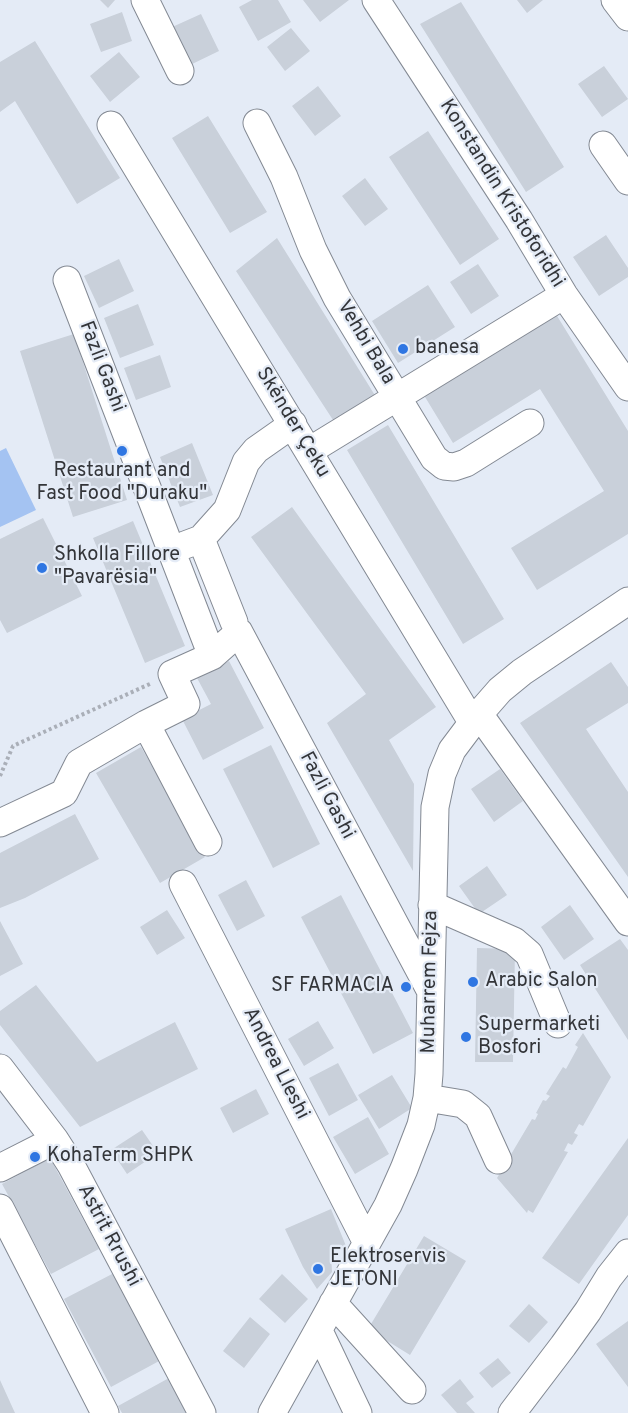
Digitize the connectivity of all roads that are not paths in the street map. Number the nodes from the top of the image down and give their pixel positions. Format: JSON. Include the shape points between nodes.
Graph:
{"nodes":[{"id":1,"x":145,"y":0,"type":"edge"},
{"id":2,"x":376,"y":0,"type":"edge"},
{"id":3,"x":615,"y":0,"type":"edge"},
{"id":4,"x":628,"y":17,"type":"edge"},
{"id":5,"x":180,"y":71,"type":"dead end"},
{"id":6,"x":257,"y":123,"type":"dead end"},
{"id":7,"x":111,"y":125,"type":"dead end"},
{"id":8,"x":603,"y":145,"type":"dead end"},
{"id":9,"x":628,"y":181,"type":"edge"},
{"id":10,"x":67,"y":280,"type":"dead end"},
{"id":11,"x":564,"y":294,"type":"junction"},
{"id":12,"x":628,"y":387,"type":"edge"},
{"id":13,"x":398,"y":397,"type":"junction"},
{"id":14,"x":530,"y":423,"type":"dead end"},
{"id":15,"x":293,"y":424,"type":"junction"},
{"id":16,"x":309,"y":451,"type":"junction"},
{"id":17,"x":201,"y":539,"type":"junction"},
{"id":18,"x":172,"y":550,"type":"junction"},
{"id":19,"x":628,"y":601,"type":"edge"},
{"id":20,"x":234,"y":622,"type":"dead end"},
{"id":21,"x":212,"y":656,"type":"junction"},
{"id":22,"x":476,"y":718,"type":"junction"},
{"id":23,"x":146,"y":724,"type":"junction"},
{"id":24,"x":0,"y":823,"type":"edge"},
{"id":25,"x":208,"y":842,"type":"dead end"},
{"id":26,"x":183,"y":884,"type":"dead end"},
{"id":27,"x":620,"y":894,"type":"edge"},
{"id":28,"x":432,"y":905,"type":"junction"},
{"id":29,"x":628,"y":922,"type":"edge"},
{"id":30,"x":430,"y":991,"type":"junction"},
{"id":31,"x":558,"y":1024,"type":"dead end"},
{"id":32,"x":0,"y":1068,"type":"edge"},
{"id":33,"x":427,"y":1098,"type":"junction"},
{"id":34,"x":55,"y":1140,"type":"junction"},
{"id":35,"x":498,"y":1160,"type":"dead end"},
{"id":36,"x":0,"y":1168,"type":"edge"},
{"id":37,"x":0,"y":1208,"type":"edge"},
{"id":38,"x":367,"y":1243,"type":"junction"},
{"id":39,"x":628,"y":1253,"type":"edge"},
{"id":40,"x":333,"y":1304,"type":"junction"},
{"id":41,"x":319,"y":1331,"type":"junction"},
{"id":42,"x":412,"y":1390,"type":"dead end"},
{"id":43,"x":105,"y":1413,"type":"edge"},
{"id":44,"x":202,"y":1413,"type":"edge"},
{"id":45,"x":272,"y":1413,"type":"edge"},
{"id":46,"x":358,"y":1413,"type":"edge"},
{"id":47,"x":512,"y":1413,"type":"edge"}],
"edges":[{"from":1,"to":5,"type":"street"},
{"from":2,"to":11,"type":"street","name":"Konstandin Kristoforidhi"},
{"from":3,"to":4,"type":"street"},
{"from":6,"to":13,"type":"street","name":"Vehbi Bala","via":[[337,298]]},
{"from":7,"to":15,"type":"street","name":"Skënder Çeku"},
{"from":8,"to":9,"type":"street"},
{"from":10,"to":18,"type":"street","name":"Fazli Gashi"},
{"from":11,"to":12,"type":"street","name":"Konstandin Kristoforidhi"},
{"from":11,"to":13,"type":"street"},
{"from":13,"to":14,"type":"street","name":"Vehbi Bala","via":[[434,458],[444,466],[466,463]]},
{"from":13,"to":16,"type":"street"},
{"from":15,"to":16,"type":"street","name":"Skënder Çeku"},
{"from":15,"to":17,"type":"street","via":[[256,450],[246,462],[227,510]]},
{"from":16,"to":22,"type":"street","name":"Skënder Çeku"},
{"from":17,"to":18,"type":"street"},
{"from":17,"to":20,"type":"street"},
{"from":18,"to":21,"type":"street","name":"Fazli Gashi"},
{"from":19,"to":22,"type":"street","name":"Muharrem Fejza","via":[[522,672]]},
{"from":21,"to":23,"type":"street","name":"Fazli Gashi","via":[[172,675],[186,704]]},
{"from":21,"to":30,"type":"street","name":"Fazli Gashi","via":[[239,632]]},
{"from":22,"to":27,"type":"street","name":"Skënder Çeku"},
{"from":22,"to":28,"type":"street","name":"Muharrem Fejza","via":[[452,750],[442,774],[435,807]]},
{"from":23,"to":24,"type":"street","via":[[79,763],[64,793]]},
{"from":23,"to":25,"type":"street"},
{"from":26,"to":38,"type":"street","name":"Andrea Lleshi"},
{"from":27,"to":29,"type":"street","name":"Skënder Çeku"},
{"from":28,"to":30,"type":"street","name":"Muharrem Fejza"},
{"from":28,"to":31,"type":"street","via":[[514,941],[529,954]]},
{"from":30,"to":33,"type":"street","name":"Muharrem Fejza"},
{"from":32,"to":34,"type":"street","name":"Astrit Rrushi"},
{"from":33,"to":35,"type":"street","via":[[463,1104],[477,1116]]},
{"from":33,"to":38,"type":"street","name":"Muharrem Fejza","via":[[404,1169]]},
{"from":34,"to":36,"type":"street"},
{"from":34,"to":44,"type":"street","name":"Astrit Rrushi"},
{"from":37,"to":43,"type":"street"},
{"from":38,"to":40,"type":"street","name":"Muharrem Fejza"},
{"from":39,"to":47,"type":"street"},
{"from":40,"to":41,"type":"street","name":"Muharrem Fejza"},
{"from":40,"to":42,"type":"street"},
{"from":41,"to":45,"type":"street","name":"Muharrem Fejza"},
{"from":41,"to":46,"type":"street"}]}
